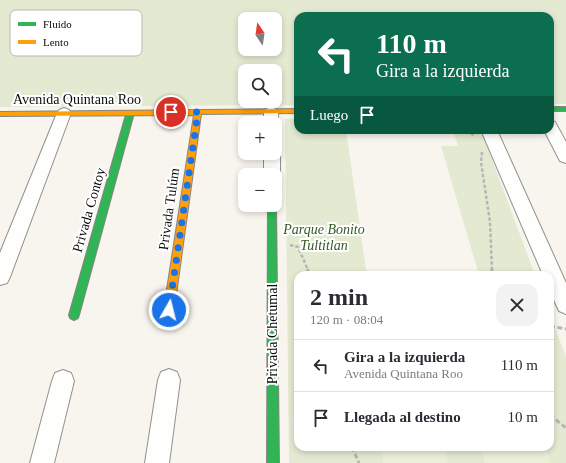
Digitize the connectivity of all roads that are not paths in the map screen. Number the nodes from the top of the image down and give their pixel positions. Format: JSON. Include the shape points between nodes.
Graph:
{"nodes":[{"id":1,"x":554,"y":109,"type":"edge"},
{"id":2,"x":566,"y":109,"type":"edge"},
{"id":3,"x":198,"y":112,"type":"junction"},
{"id":4,"x":294,"y":112,"type":"edge"},
{"id":5,"x":64,"y":113,"type":"junction"},
{"id":6,"x":130,"y":113,"type":"junction"},
{"id":7,"x":0,"y":114,"type":"edge"},
{"id":8,"x":256,"y":116,"type":"edge"},
{"id":9,"x":276,"y":116,"type":"edge"},
{"id":10,"x":484,"y":134,"type":"edge"},
{"id":11,"x":554,"y":134,"type":"edge"},
{"id":12,"x":566,"y":157,"type":"edge"},
{"id":13,"x":272,"y":212,"type":"edge"},
{"id":14,"x":550,"y":271,"type":"edge"},
{"id":15,"x":0,"y":278,"type":"edge"},
{"id":16,"x":554,"y":280,"type":"edge"},
{"id":17,"x":566,"y":305,"type":"edge"},
{"id":18,"x":169,"y":310,"type":"dead end"},
{"id":19,"x":74,"y":315,"type":"dead end"},
{"id":20,"x":168,"y":380,"type":"dead end"},
{"id":21,"x":63,"y":381,"type":"dead end"},
{"id":22,"x":42,"y":463,"type":"edge"},
{"id":23,"x":157,"y":463,"type":"edge"},
{"id":24,"x":273,"y":463,"type":"edge"}],
"edges":[{"from":1,"to":2,"type":"street"},
{"from":3,"to":6,"type":"street","name":"Avenida Quintana Roo"},
{"from":3,"to":8,"type":"street","name":"Avenida Quintana Roo"},
{"from":3,"to":18,"type":"street","name":"Privada Tulúm"},
{"from":4,"to":9,"type":"street","name":"Avenida Quintana Roo"},
{"from":5,"to":6,"type":"street","name":"Avenida Quintana Roo"},
{"from":5,"to":7,"type":"street","name":"Avenida Quintana Roo"},
{"from":5,"to":15,"type":"street"},
{"from":6,"to":19,"type":"street","name":"Privada Contoy"},
{"from":10,"to":14,"type":"street"},
{"from":11,"to":12,"type":"street"},
{"from":13,"to":24,"type":"street","name":"Privada Chetumal"},
{"from":16,"to":17,"type":"street"},
{"from":20,"to":23,"type":"street"},
{"from":21,"to":22,"type":"street"}]}
